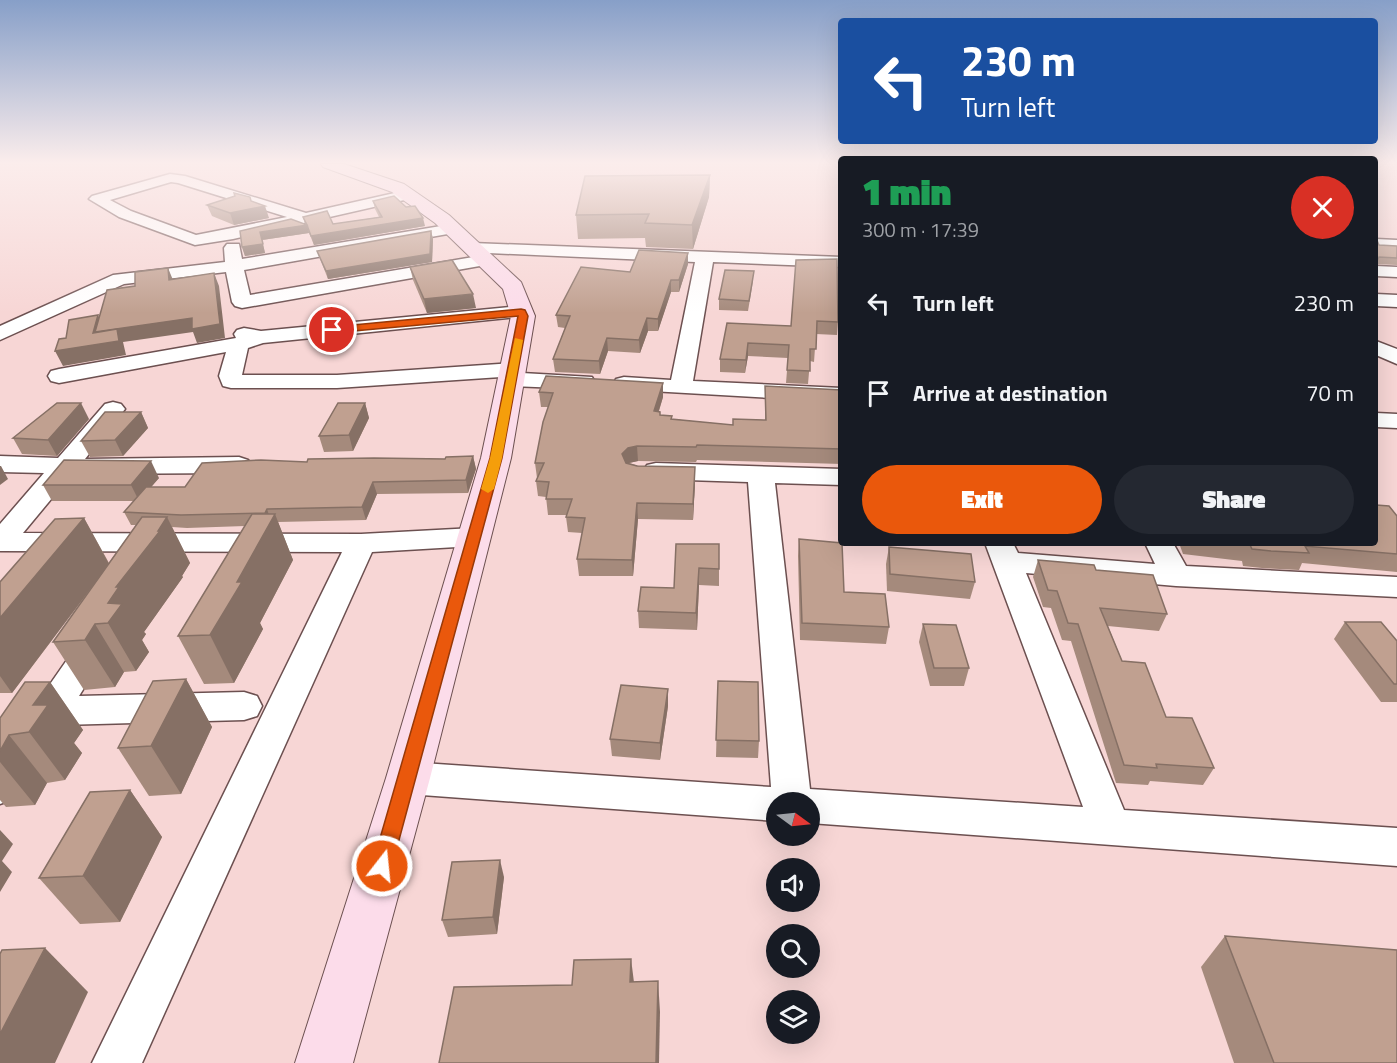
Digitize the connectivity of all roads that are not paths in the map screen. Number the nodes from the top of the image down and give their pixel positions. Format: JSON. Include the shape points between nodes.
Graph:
{"nodes":[{"id":1,"x":124,"y":214,"type":"edge"},
{"id":2,"x":293,"y":214,"type":"edge"},
{"id":3,"x":325,"y":214,"type":"edge"},
{"id":4,"x":431,"y":214,"type":"edge"},
{"id":5,"x":306,"y":218,"type":"junction"},
{"id":6,"x":233,"y":234,"type":"junction"},
{"id":7,"x":1378,"y":244,"type":"edge"},
{"id":8,"x":1397,"y":245,"type":"edge"},
{"id":9,"x":470,"y":246,"type":"junction"},
{"id":10,"x":705,"y":256,"type":"junction"},
{"id":11,"x":838,"y":262,"type":"edge"},
{"id":12,"x":234,"y":266,"type":"junction"},
{"id":13,"x":1378,"y":271,"type":"edge"},
{"id":14,"x":1397,"y":272,"type":"edge"},
{"id":15,"x":1378,"y":300,"type":"edge"},
{"id":16,"x":1397,"y":301,"type":"edge"},
{"id":17,"x":521,"y":312,"type":"junction"},
{"id":18,"x":0,"y":334,"type":"edge"},
{"id":19,"x":1379,"y":337,"type":"edge"},
{"id":20,"x":248,"y":338,"type":"junction"},
{"id":21,"x":1397,"y":358,"type":"edge"},
{"id":22,"x":512,"y":374,"type":"junction"},
{"id":23,"x":59,"y":376,"type":"dead end"},
{"id":24,"x":681,"y":387,"type":"junction"},
{"id":25,"x":838,"y":395,"type":"edge"},
{"id":26,"x":112,"y":409,"type":"edge"},
{"id":27,"x":1378,"y":420,"type":"edge"},
{"id":28,"x":1397,"y":421,"type":"edge"},
{"id":29,"x":0,"y":464,"type":"edge"},
{"id":30,"x":263,"y":464,"type":"edge"},
{"id":31,"x":66,"y":466,"type":"junction"},
{"id":32,"x":638,"y":471,"type":"edge"},
{"id":33,"x":761,"y":475,"type":"junction"},
{"id":34,"x":838,"y":477,"type":"edge"},
{"id":35,"x":474,"y":537,"type":"junction"},
{"id":36,"x":0,"y":542,"type":"edge"},
{"id":37,"x":161,"y":542,"type":"junction"},
{"id":38,"x":362,"y":543,"type":"junction"},
{"id":39,"x":1161,"y":546,"type":"edge"},
{"id":40,"x":1003,"y":553,"type":"edge"},
{"id":41,"x":141,"y":574,"type":"edge"},
{"id":42,"x":1176,"y":576,"type":"junction"},
{"id":43,"x":1397,"y":587,"type":"edge"},
{"id":44,"x":116,"y":613,"type":"edge"},
{"id":45,"x":244,"y":706,"type":"dead end"},
{"id":46,"x":52,"y":711,"type":"junction"},
{"id":47,"x":408,"y":778,"type":"junction"},
{"id":48,"x":0,"y":787,"type":"edge"},
{"id":49,"x":791,"y":792,"type":"edge"},
{"id":50,"x":766,"y":803,"type":"edge"},
{"id":51,"x":820,"y":807,"type":"edge"},
{"id":52,"x":1111,"y":827,"type":"junction"},
{"id":53,"x":1397,"y":847,"type":"edge"},
{"id":54,"x":117,"y":1063,"type":"edge"},
{"id":55,"x":324,"y":1063,"type":"edge"}],
"edges":[{"from":1,"to":6,"type":"street","via":[[195,240]]},
{"from":2,"to":5,"type":"street"},
{"from":3,"to":5,"type":"street"},
{"from":4,"to":9,"type":"street"},
{"from":5,"to":6,"type":"street"},
{"from":6,"to":12,"type":"street"},
{"from":7,"to":8,"type":"street"},
{"from":9,"to":10,"type":"street"},
{"from":9,"to":12,"type":"street"},
{"from":9,"to":12,"type":"street","via":[[242,302]]},
{"from":9,"to":17,"type":"street","via":[[513,287]]},
{"from":10,"to":11,"type":"street"},
{"from":10,"to":24,"type":"street"},
{"from":12,"to":18,"type":"street","via":[[120,279]]},
{"from":13,"to":14,"type":"street"},
{"from":15,"to":16,"type":"street"},
{"from":17,"to":20,"type":"street"},
{"from":17,"to":22,"type":"street"},
{"from":19,"to":21,"type":"street"},
{"from":20,"to":22,"type":"street","via":[[231,381]]},
{"from":20,"to":23,"type":"street"},
{"from":22,"to":24,"type":"street"},
{"from":22,"to":35,"type":"street","via":[[484,458]]},
{"from":24,"to":25,"type":"street"},
{"from":26,"to":31,"type":"street"},
{"from":27,"to":28,"type":"street"},
{"from":29,"to":31,"type":"street"},
{"from":30,"to":31,"type":"street"},
{"from":31,"to":36,"type":"street"},
{"from":32,"to":33,"type":"street"},
{"from":33,"to":34,"type":"street"},
{"from":33,"to":49,"type":"street"},
{"from":35,"to":38,"type":"street"},
{"from":35,"to":47,"type":"street"},
{"from":36,"to":37,"type":"street"},
{"from":37,"to":38,"type":"street"},
{"from":37,"to":41,"type":"street"},
{"from":38,"to":54,"type":"street"},
{"from":39,"to":42,"type":"street"},
{"from":40,"to":42,"type":"street"},
{"from":40,"to":52,"type":"street"},
{"from":42,"to":43,"type":"street"},
{"from":44,"to":46,"type":"street"},
{"from":45,"to":46,"type":"street"},
{"from":46,"to":48,"type":"street"},
{"from":47,"to":50,"type":"street"},
{"from":47,"to":55,"type":"street"},
{"from":51,"to":52,"type":"street"},
{"from":52,"to":53,"type":"street"}]}
